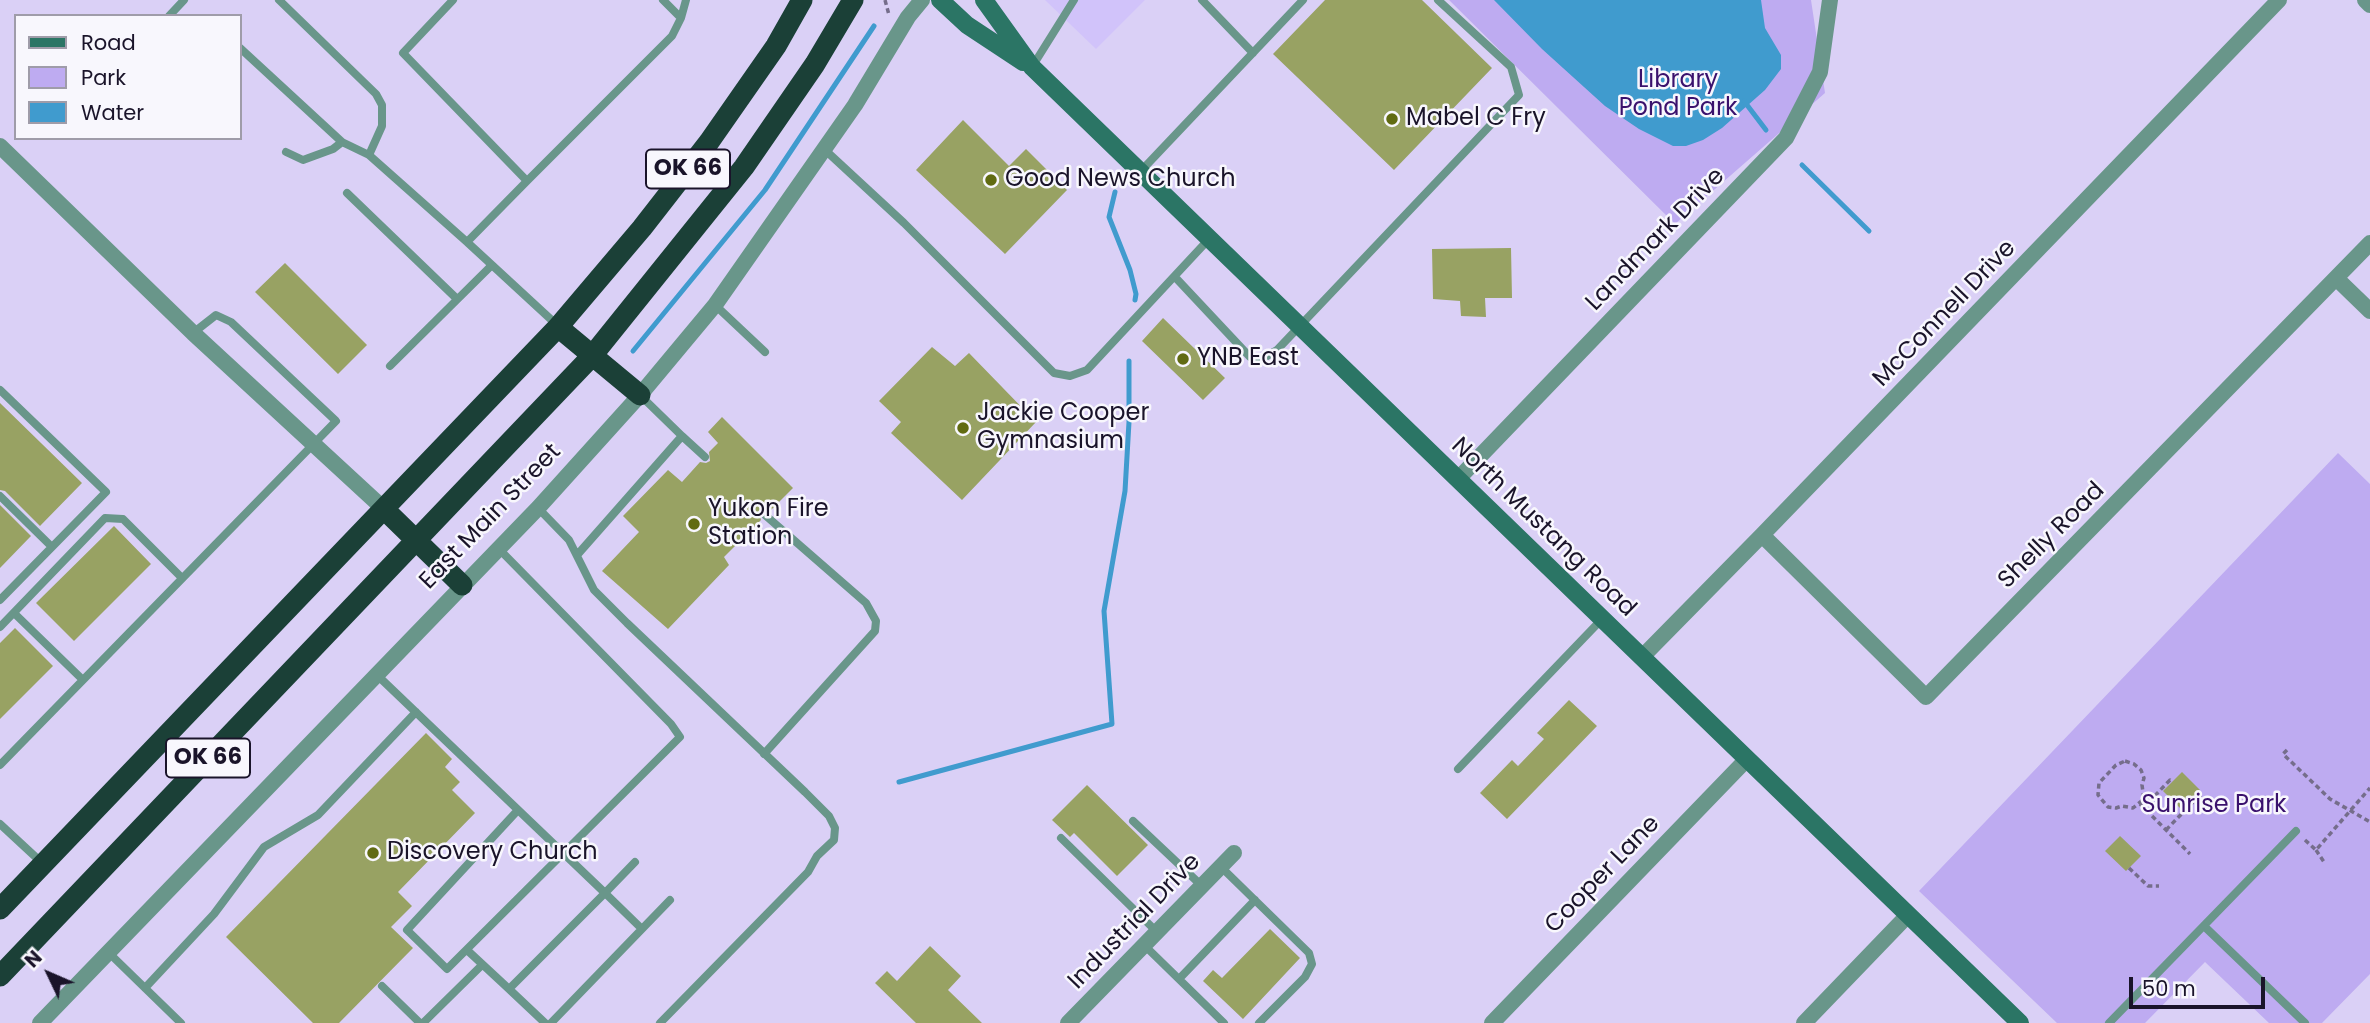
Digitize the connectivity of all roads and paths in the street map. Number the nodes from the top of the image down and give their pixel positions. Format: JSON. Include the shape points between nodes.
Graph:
{"nodes":[{"id":1,"x":184,"y":0,"type":"edge"},
{"id":2,"x":279,"y":0,"type":"edge"},
{"id":3,"x":453,"y":0,"type":"edge"},
{"id":4,"x":663,"y":0,"type":"edge"},
{"id":5,"x":686,"y":0,"type":"edge"},
{"id":6,"x":803,"y":0,"type":"edge"},
{"id":7,"x":853,"y":0,"type":"edge"},
{"id":8,"x":922,"y":0,"type":"edge"},
{"id":9,"x":940,"y":0,"type":"edge"},
{"id":10,"x":984,"y":0,"type":"edge"},
{"id":11,"x":1074,"y":0,"type":"edge"},
{"id":12,"x":1202,"y":0,"type":"edge"},
{"id":13,"x":1303,"y":0,"type":"edge"},
{"id":14,"x":1438,"y":0,"type":"edge"},
{"id":15,"x":1830,"y":0,"type":"edge"},
{"id":16,"x":2279,"y":0,"type":"edge"},
{"id":17,"x":2365,"y":0,"type":"edge"},
{"id":18,"x":2370,"y":5,"type":"edge"},
{"id":19,"x":171,"y":14,"type":"edge"},
{"id":20,"x":681,"y":18,"type":"junction"},
{"id":21,"x":242,"y":50,"type":"edge"},
{"id":22,"x":1253,"y":52,"type":"junction"},
{"id":23,"x":1032,"y":68,"type":"junction"},
{"id":24,"x":342,"y":142,"type":"junction"},
{"id":25,"x":0,"y":146,"type":"edge"},
{"id":26,"x":824,"y":149,"type":"junction"},
{"id":27,"x":286,"y":152,"type":"dead end"},
{"id":28,"x":369,"y":155,"type":"junction"},
{"id":29,"x":1140,"y":172,"type":"junction"},
{"id":30,"x":527,"y":181,"type":"junction"},
{"id":31,"x":347,"y":193,"type":"dead end"},
{"id":32,"x":1209,"y":239,"type":"junction"},
{"id":33,"x":467,"y":242,"type":"junction"},
{"id":34,"x":2370,"y":243,"type":"edge"},
{"id":35,"x":492,"y":265,"type":"junction"},
{"id":36,"x":1175,"y":277,"type":"junction"},
{"id":37,"x":2337,"y":279,"type":"junction"},
{"id":38,"x":456,"y":298,"type":"junction"},
{"id":39,"x":715,"y":305,"type":"junction"},
{"id":40,"x":2370,"y":311,"type":"edge"},
{"id":41,"x":1299,"y":326,"type":"junction"},
{"id":42,"x":558,"y":327,"type":"junction"},
{"id":43,"x":193,"y":332,"type":"junction"},
{"id":44,"x":765,"y":352,"type":"dead end"},
{"id":45,"x":592,"y":356,"type":"junction"},
{"id":46,"x":390,"y":366,"type":"dead end"},
{"id":47,"x":0,"y":390,"type":"edge"},
{"id":48,"x":640,"y":395,"type":"junction"},
{"id":49,"x":682,"y":436,"type":"junction"},
{"id":50,"x":315,"y":443,"type":"junction"},
{"id":51,"x":705,"y":457,"type":"dead end"},
{"id":52,"x":1458,"y":480,"type":"junction"},
{"id":53,"x":0,"y":496,"type":"edge"},
{"id":54,"x":538,"y":508,"type":"junction"},
{"id":55,"x":384,"y":510,"type":"junction"},
{"id":56,"x":765,"y":516,"type":"dead end"},
{"id":57,"x":1762,"y":536,"type":"junction"},
{"id":58,"x":415,"y":539,"type":"junction"},
{"id":59,"x":52,"y":547,"type":"junction"},
{"id":60,"x":498,"y":548,"type":"junction"},
{"id":61,"x":578,"y":554,"type":"junction"},
{"id":62,"x":182,"y":578,"type":"junction"},
{"id":63,"x":462,"y":585,"type":"junction"},
{"id":64,"x":1,"y":596,"type":"edge"},
{"id":65,"x":14,"y":613,"type":"junction"},
{"id":66,"x":1602,"y":619,"type":"junction"},
{"id":67,"x":0,"y":627,"type":"edge"},
{"id":68,"x":1642,"y":657,"type":"junction"},
{"id":69,"x":377,"y":675,"type":"junction"},
{"id":70,"x":83,"y":680,"type":"junction"},
{"id":71,"x":416,"y":712,"type":"junction"},
{"id":72,"x":2287,"y":750,"type":"dead end"},
{"id":73,"x":764,"y":754,"type":"junction"},
{"id":74,"x":1747,"y":760,"type":"junction"},
{"id":75,"x":0,"y":765,"type":"edge"},
{"id":76,"x":1458,"y":769,"type":"dead end"},
{"id":77,"x":2172,"y":782,"type":"dead end"},
{"id":78,"x":2370,"y":788,"type":"edge"},
{"id":79,"x":2201,"y":795,"type":"dead end"},
{"id":80,"x":2141,"y":806,"type":"junction"},
{"id":81,"x":518,"y":810,"type":"junction"},
{"id":82,"x":2353,"y":810,"type":"junction"},
{"id":83,"x":1133,"y":821,"type":"dead end"},
{"id":84,"x":2370,"y":822,"type":"edge"},
{"id":85,"x":0,"y":824,"type":"edge"},
{"id":86,"x":2166,"y":830,"type":"junction"},
{"id":87,"x":2296,"y":831,"type":"joint"},
{"id":88,"x":1061,"y":838,"type":"dead end"},
{"id":89,"x":2316,"y":850,"type":"junction"},
{"id":90,"x":564,"y":853,"type":"junction"},
{"id":91,"x":1234,"y":853,"type":"dead end"},
{"id":92,"x":2190,"y":854,"type":"dead end"},
{"id":93,"x":635,"y":862,"type":"dead end"},
{"id":94,"x":2324,"y":862,"type":"dead end"},
{"id":95,"x":43,"y":864,"type":"junction"},
{"id":96,"x":1220,"y":866,"type":"junction"},
{"id":97,"x":2129,"y":868,"type":"dead end"},
{"id":98,"x":1202,"y":886,"type":"junction"},
{"id":99,"x":2159,"y":886,"type":"dead end"},
{"id":100,"x":605,"y":893,"type":"junction"},
{"id":101,"x":670,"y":900,"type":"dead end"},
{"id":102,"x":1255,"y":900,"type":"junction"},
{"id":103,"x":0,"y":909,"type":"edge"},
{"id":104,"x":1908,"y":915,"type":"junction"},
{"id":105,"x":2204,"y":926,"type":"junction"},
{"id":106,"x":642,"y":929,"type":"junction"},
{"id":107,"x":1157,"y":932,"type":"junction"},
{"id":108,"x":1144,"y":945,"type":"junction"},
{"id":109,"x":467,"y":950,"type":"junction"},
{"id":110,"x":109,"y":953,"type":"junction"},
{"id":111,"x":482,"y":965,"type":"junction"},
{"id":112,"x":0,"y":976,"type":"edge"},
{"id":113,"x":1179,"y":979,"type":"junction"},
{"id":114,"x":382,"y":986,"type":"dead end"},
{"id":115,"x":145,"y":988,"type":"junction"},
{"id":116,"x":509,"y":989,"type":"junction"},
{"id":117,"x":40,"y":1023,"type":"edge"},
{"id":118,"x":181,"y":1023,"type":"edge"},
{"id":119,"x":421,"y":1023,"type":"edge"},
{"id":120,"x":545,"y":1023,"type":"edge"},
{"id":121,"x":551,"y":1023,"type":"edge"},
{"id":122,"x":660,"y":1023,"type":"edge"},
{"id":123,"x":1068,"y":1023,"type":"edge"},
{"id":124,"x":1224,"y":1023,"type":"edge"},
{"id":125,"x":1259,"y":1023,"type":"edge"},
{"id":126,"x":1492,"y":1023,"type":"edge"},
{"id":127,"x":1804,"y":1023,"type":"edge"},
{"id":128,"x":2020,"y":1023,"type":"edge"},
{"id":129,"x":2109,"y":1023,"type":"edge"},
{"id":130,"x":2305,"y":1023,"type":"edge"}],
"edges":[{"from":1,"to":19,"type":"lane"},
{"from":2,"to":28,"type":"lane","via":[[382,104],[382,126]]},
{"from":3,"to":30,"type":"lane","via":[[403,53]]},
{"from":4,"to":20,"type":"lane"},
{"from":5,"to":20,"type":"lane"},
{"from":6,"to":42,"type":"highway","number":"OK 66","via":[[709,142]]},
{"from":7,"to":45,"type":"highway","name":"East Main Street","number":"OK 66","via":[[744,167]]},
{"from":8,"to":26,"type":"street","name":"East Main Street"},
{"from":9,"to":23,"type":"main road","name":"North Mustang Road","via":[[967,25]]},
{"from":10,"to":23,"type":"main road","name":"North Mustang Road"},
{"from":11,"to":23,"type":"lane"},
{"from":12,"to":22,"type":"lane"},
{"from":13,"to":22,"type":"lane"},
{"from":14,"to":41,"type":"lane","via":[[1511,67],[1519,95]]},
{"from":15,"to":52,"type":"street","name":"Landmark Drive","via":[[1820,72],[1786,138]]},
{"from":16,"to":57,"type":"street","name":"McConnell Drive"},
{"from":17,"to":18,"type":"street"},
{"from":20,"to":30,"type":"lane","via":[[672,36]]},
{"from":21,"to":24,"type":"lane"},
{"from":22,"to":29,"type":"lane"},
{"from":23,"to":29,"type":"main road","name":"North Mustang Road"},
{"from":24,"to":27,"type":"lane","via":[[303,160]]},
{"from":24,"to":28,"type":"lane"},
{"from":25,"to":43,"type":"street"},
{"from":26,"to":36,"type":"lane","via":[[1054,373],[1070,376],[1087,370]]},
{"from":26,"to":39,"type":"street","name":"East Main Street"},
{"from":28,"to":33,"type":"lane"},
{"from":29,"to":32,"type":"main road","name":"North Mustang Road"},
{"from":30,"to":33,"type":"lane"},
{"from":31,"to":38,"type":"lane"},
{"from":32,"to":36,"type":"lane"},
{"from":32,"to":41,"type":"main road","name":"North Mustang Road"},
{"from":33,"to":35,"type":"lane"},
{"from":34,"to":37,"type":"street","name":"Shelly Road"},
{"from":35,"to":38,"type":"lane"},
{"from":35,"to":42,"type":"lane"},
{"from":36,"to":41,"type":"lane","via":[[1250,358],[1262,359],[1277,350]]},
{"from":37,"to":40,"type":"street"},
{"from":37,"to":57,"type":"street","name":"Shelly Road","via":[[1926,697]]},
{"from":38,"to":46,"type":"lane"},
{"from":39,"to":44,"type":"lane"},
{"from":39,"to":48,"type":"street","name":"East Main Street"},
{"from":41,"to":52,"type":"main road","name":"North Mustang Road"},
{"from":42,"to":45,"type":"highway"},
{"from":42,"to":55,"type":"highway","number":"OK 66"},
{"from":43,"to":50,"type":"street"},
{"from":43,"to":50,"type":"lane","via":[[216,316],[231,323],[336,421]]},
{"from":45,"to":48,"type":"highway"},
{"from":45,"to":58,"type":"highway","name":"East Main Street","number":"OK 66"},
{"from":47,"to":59,"type":"lane","via":[[106,492]]},
{"from":48,"to":49,"type":"lane"},
{"from":48,"to":54,"type":"street","name":"East Main Street"},
{"from":49,"to":51,"type":"lane"},
{"from":49,"to":61,"type":"lane"},
{"from":50,"to":55,"type":"street"},
{"from":50,"to":62,"type":"lane"},
{"from":52,"to":66,"type":"main road","name":"North Mustang Road"},
{"from":53,"to":59,"type":"lane"},
{"from":54,"to":60,"type":"street","name":"East Main Street"},
{"from":54,"to":61,"type":"lane"},
{"from":55,"to":58,"type":"highway"},
{"from":55,"to":95,"type":"highway","number":"OK 66"},
{"from":56,"to":73,"type":"lane","via":[[866,603],[876,621],[875,631]]},
{"from":57,"to":68,"type":"street","name":"McConnell Drive"},
{"from":58,"to":63,"type":"highway"},
{"from":58,"to":112,"type":"highway","name":"East Main Street","number":"OK 66"},
{"from":59,"to":64,"type":"lane"},
{"from":60,"to":63,"type":"street","name":"East Main Street"},
{"from":60,"to":90,"type":"lane","via":[[680,737]]},
{"from":61,"to":73,"type":"lane","via":[[594,590]]},
{"from":62,"to":65,"type":"lane","via":[[123,519],[105,518]]},
{"from":62,"to":70,"type":"lane"},
{"from":63,"to":69,"type":"street","name":"East Main Street"},
{"from":65,"to":67,"type":"lane"},
{"from":65,"to":70,"type":"lane"},
{"from":66,"to":68,"type":"main road","name":"North Mustang Road"},
{"from":66,"to":76,"type":"lane"},
{"from":68,"to":74,"type":"main road","name":"North Mustang Road"},
{"from":69,"to":71,"type":"lane"},
{"from":69,"to":110,"type":"street","name":"East Main Street"},
{"from":70,"to":75,"type":"lane"},
{"from":71,"to":81,"type":"lane"},
{"from":71,"to":115,"type":"lane","via":[[318,815],[264,847],[214,914]]},
{"from":72,"to":82,"type":"path","via":[[2283,754],[2330,799]]},
{"from":73,"to":122,"type":"lane","via":[[829,816],[834,840]]},
{"from":74,"to":104,"type":"main road","name":"North Mustang Road"},
{"from":74,"to":126,"type":"street","name":"Cooper Lane"},
{"from":77,"to":80,"type":"path"},
{"from":78,"to":82,"type":"path"},
{"from":79,"to":86,"type":"path"},
{"from":80,"to":80,"type":"path","via":[[2145,795],[2141,770],[2124,761],[2099,783],[2098,795],[2108,807]]},
{"from":80,"to":86,"type":"path"},
{"from":81,"to":90,"type":"lane"},
{"from":81,"to":109,"type":"lane","via":[[408,930],[447,969]]},
{"from":82,"to":84,"type":"path"},
{"from":82,"to":89,"type":"path"},
{"from":83,"to":98,"type":"lane"},
{"from":85,"to":95,"type":"lane"},
{"from":86,"to":92,"type":"path"},
{"from":87,"to":89,"type":"path"},
{"from":87,"to":105,"type":"lane"},
{"from":88,"to":107,"type":"lane"},
{"from":89,"to":94,"type":"path"},
{"from":90,"to":100,"type":"lane"},
{"from":90,"to":109,"type":"lane"},
{"from":91,"to":96,"type":"street","name":"Industrial Drive"},
{"from":93,"to":100,"type":"lane"},
{"from":95,"to":103,"type":"highway","number":"OK 66"},
{"from":96,"to":98,"type":"street","name":"Industrial Drive"},
{"from":96,"to":102,"type":"lane"},
{"from":97,"to":99,"type":"path","via":[[2148,886]]},
{"from":98,"to":107,"type":"street","name":"Industrial Drive"},
{"from":100,"to":106,"type":"lane"},
{"from":100,"to":116,"type":"lane"},
{"from":101,"to":106,"type":"lane"},
{"from":102,"to":113,"type":"lane"},
{"from":102,"to":125,"type":"lane","via":[[1309,953],[1312,964]]},
{"from":104,"to":127,"type":"street"},
{"from":104,"to":128,"type":"main road","name":"North Mustang Road"},
{"from":105,"to":129,"type":"lane"},
{"from":105,"to":130,"type":"lane"},
{"from":106,"to":121,"type":"lane"},
{"from":107,"to":108,"type":"street","name":"Industrial Drive"},
{"from":108,"to":113,"type":"lane"},
{"from":108,"to":123,"type":"street","name":"Industrial Drive"},
{"from":109,"to":111,"type":"lane"},
{"from":110,"to":115,"type":"lane"},
{"from":110,"to":117,"type":"street","name":"East Main Street"},
{"from":111,"to":116,"type":"lane"},
{"from":111,"to":119,"type":"lane"},
{"from":113,"to":124,"type":"lane"},
{"from":114,"to":119,"type":"lane"},
{"from":115,"to":118,"type":"lane"},
{"from":116,"to":120,"type":"lane"}]}
